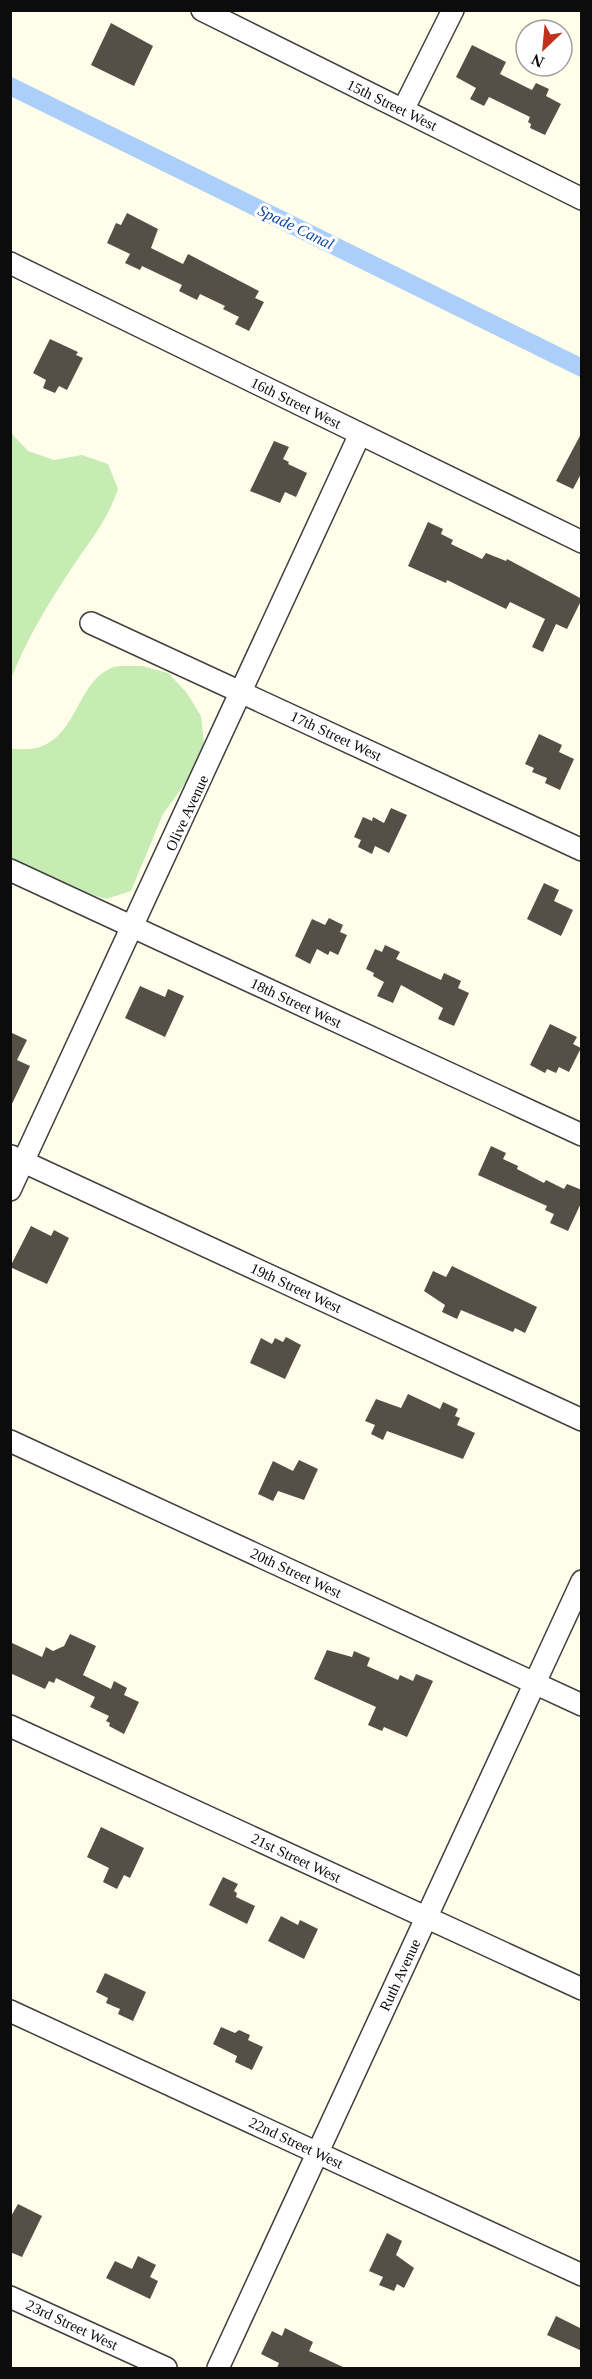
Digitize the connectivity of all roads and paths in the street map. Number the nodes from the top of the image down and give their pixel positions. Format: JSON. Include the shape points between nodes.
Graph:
{"nodes":[{"id":1,"x":202,"y":10,"type":"edge"},
{"id":2,"x":453,"y":10,"type":"edge"},
{"id":3,"x":403,"y":110,"type":"junction"},
{"id":4,"x":582,"y":199,"type":"edge"},
{"id":5,"x":10,"y":263,"type":"edge"},
{"id":6,"x":360,"y":434,"type":"junction"},
{"id":7,"x":582,"y":542,"type":"edge"},
{"id":8,"x":91,"y":622,"type":"dead end"},
{"id":9,"x":242,"y":693,"type":"junction"},
{"id":10,"x":582,"y":850,"type":"edge"},
{"id":11,"x":10,"y":870,"type":"edge"},
{"id":12,"x":134,"y":928,"type":"junction"},
{"id":13,"x":582,"y":1135,"type":"edge"},
{"id":14,"x":17,"y":1158,"type":"edge"},
{"id":15,"x":10,"y":1190,"type":"edge"},
{"id":16,"x":582,"y":1420,"type":"edge"},
{"id":17,"x":10,"y":1441,"type":"edge"},
{"id":18,"x":582,"y":1581,"type":"edge"},
{"id":19,"x":534,"y":1683,"type":"junction"},
{"id":20,"x":582,"y":1705,"type":"edge"},
{"id":21,"x":10,"y":1726,"type":"edge"},
{"id":22,"x":426,"y":1917,"type":"junction"},
{"id":23,"x":582,"y":1989,"type":"edge"},
{"id":24,"x":10,"y":2011,"type":"edge"},
{"id":25,"x":317,"y":2153,"type":"junction"},
{"id":26,"x":582,"y":2275,"type":"edge"},
{"id":27,"x":10,"y":2297,"type":"edge"},
{"id":28,"x":166,"y":2368,"type":"edge"},
{"id":29,"x":218,"y":2368,"type":"edge"}],
"edges":[{"from":1,"to":3,"type":"street","name":"15th Street West"},
{"from":2,"to":3,"type":"street"},
{"from":3,"to":4,"type":"street","name":"15th Street West"},
{"from":5,"to":6,"type":"street","name":"16th Street West"},
{"from":6,"to":7,"type":"street","name":"16th Street West"},
{"from":6,"to":9,"type":"street","name":"Olive Avenue"},
{"from":8,"to":9,"type":"street","name":"17th Street West"},
{"from":9,"to":10,"type":"street","name":"17th Street West"},
{"from":9,"to":12,"type":"street","name":"Olive Avenue"},
{"from":11,"to":12,"type":"street","name":"18th Street West"},
{"from":12,"to":13,"type":"street","name":"18th Street West"},
{"from":12,"to":14,"type":"street","name":"Olive Avenue"},
{"from":14,"to":15,"type":"street","name":"Olive Avenue"},
{"from":14,"to":16,"type":"street","name":"19th Street West"},
{"from":17,"to":19,"type":"street","name":"20th Street West"},
{"from":18,"to":19,"type":"street","name":"Ruth Avenue"},
{"from":19,"to":20,"type":"street","name":"20th Street West"},
{"from":19,"to":22,"type":"street","name":"Ruth Avenue"},
{"from":21,"to":22,"type":"street","name":"21st Street West"},
{"from":22,"to":23,"type":"street","name":"21st Street West"},
{"from":22,"to":25,"type":"street","name":"Ruth Avenue"},
{"from":24,"to":25,"type":"street","name":"22nd Street West"},
{"from":25,"to":26,"type":"street","name":"22nd Street West"},
{"from":25,"to":29,"type":"street","name":"Ruth Avenue"},
{"from":27,"to":28,"type":"street","name":"23rd Street West"}]}
